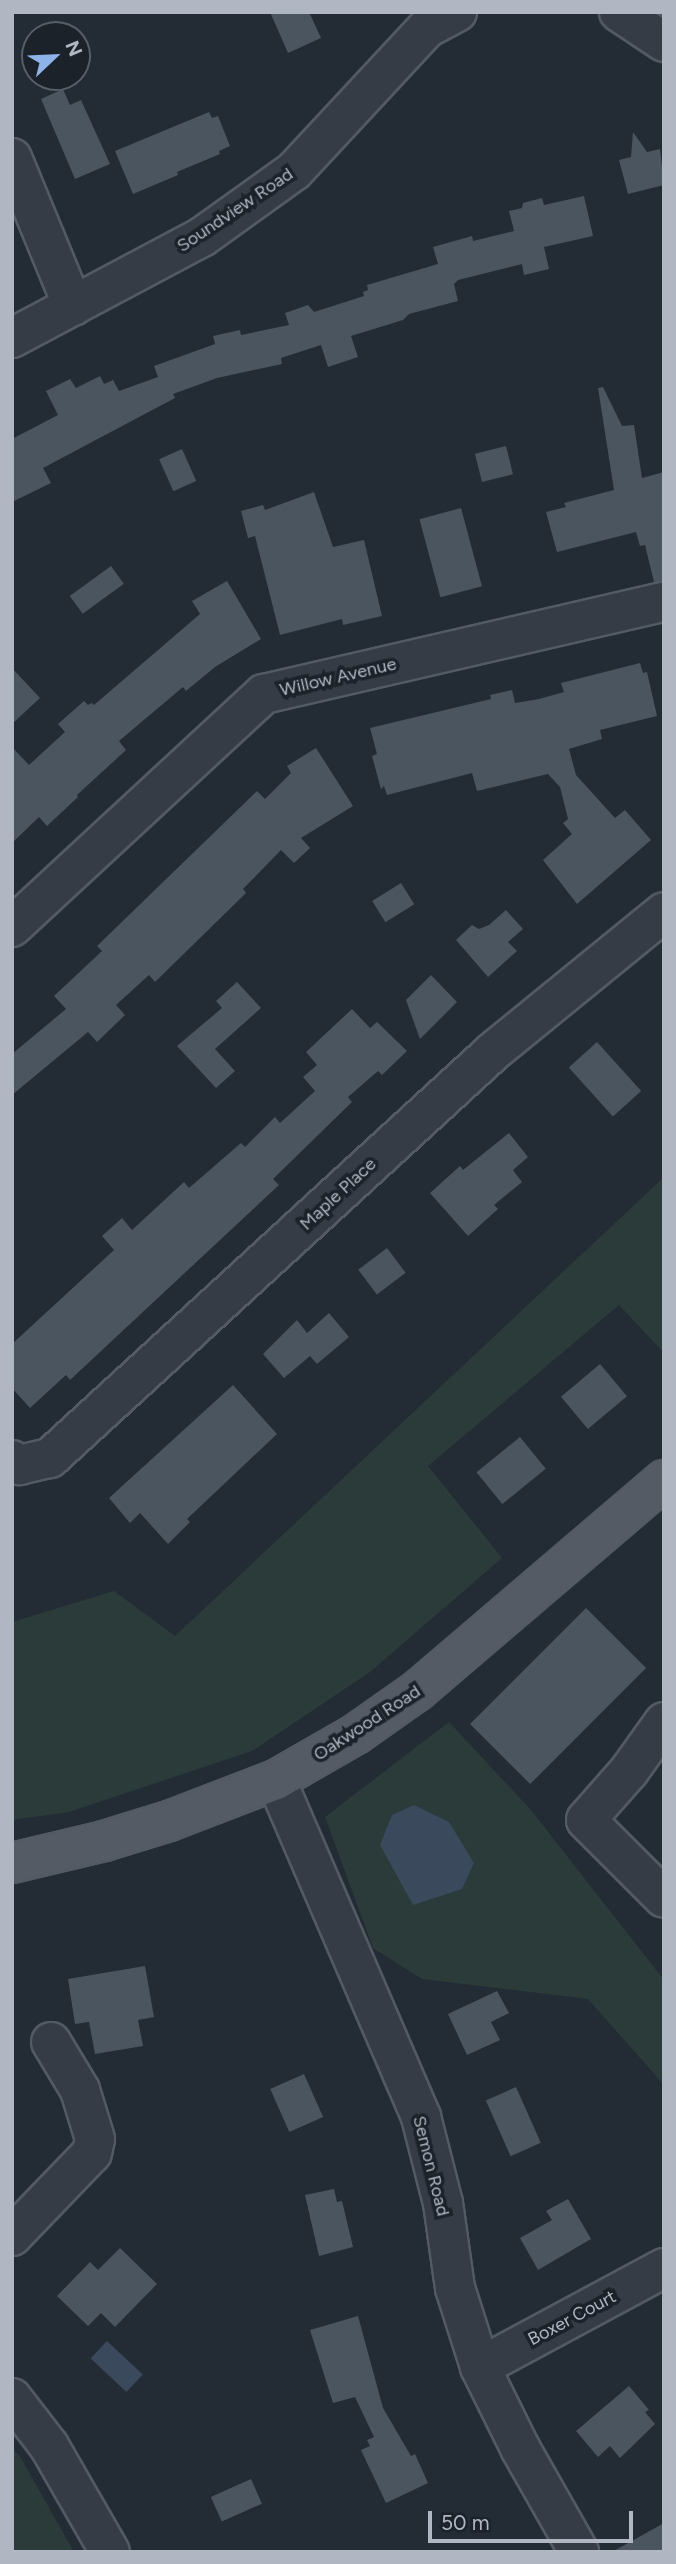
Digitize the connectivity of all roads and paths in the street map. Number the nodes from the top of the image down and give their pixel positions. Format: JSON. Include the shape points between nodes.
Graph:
{"nodes":[{"id":1,"x":619,"y":12,"type":"edge"},
{"id":2,"x":435,"y":17,"type":"edge"},
{"id":3,"x":664,"y":41,"type":"edge"},
{"id":4,"x":12,"y":158,"type":"edge"},
{"id":5,"x":74,"y":306,"type":"junction"},
{"id":6,"x":12,"y":338,"type":"edge"},
{"id":7,"x":664,"y":602,"type":"edge"},
{"id":8,"x":664,"y":912,"type":"edge"},
{"id":9,"x":12,"y":927,"type":"edge"},
{"id":10,"x":12,"y":1460,"type":"edge"},
{"id":11,"x":664,"y":1480,"type":"edge"},
{"id":12,"x":664,"y":1722,"type":"edge"},
{"id":13,"x":276,"y":1780,"type":"junction"},
{"id":14,"x":12,"y":1863,"type":"edge"},
{"id":15,"x":664,"y":1898,"type":"edge"},
{"id":16,"x":51,"y":2042,"type":"dead end"},
{"id":17,"x":12,"y":2236,"type":"edge"},
{"id":18,"x":664,"y":2268,"type":"edge"},
{"id":19,"x":480,"y":2367,"type":"junction"},
{"id":20,"x":12,"y":2398,"type":"edge"},
{"id":21,"x":110,"y":2552,"type":"edge"},
{"id":22,"x":579,"y":2552,"type":"edge"}],
"edges":[{"from":1,"to":3,"type":"street"},
{"from":2,"to":5,"type":"street","name":"Soundview Road","via":[[295,172],[202,237]]},
{"from":4,"to":5,"type":"street"},
{"from":5,"to":6,"type":"street","name":"Soundview Road"},
{"from":7,"to":9,"type":"street","name":"Willow Avenue","via":[[264,694]]},
{"from":8,"to":10,"type":"street","name":"Maple Place","via":[[495,1051],[50,1458],[19,1465]]},
{"from":11,"to":13,"type":"main road","name":"Oakwood Road","via":[[417,1691],[356,1734]]},
{"from":12,"to":15,"type":"street","via":[[586,1820]]},
{"from":13,"to":14,"type":"main road","name":"Oakwood Road","via":[[104,1841]]},
{"from":13,"to":19,"type":"street","name":"Semon Road","via":[[421,2117],[443,2203],[455,2288]]},
{"from":16,"to":17,"type":"street","via":[[79,2090],[95,2139],[92,2153]]},
{"from":18,"to":19,"type":"street","name":"Boxer Court"},
{"from":19,"to":22,"type":"street","name":"Semon Road"},
{"from":20,"to":21,"type":"street","via":[[49,2446]]}]}
